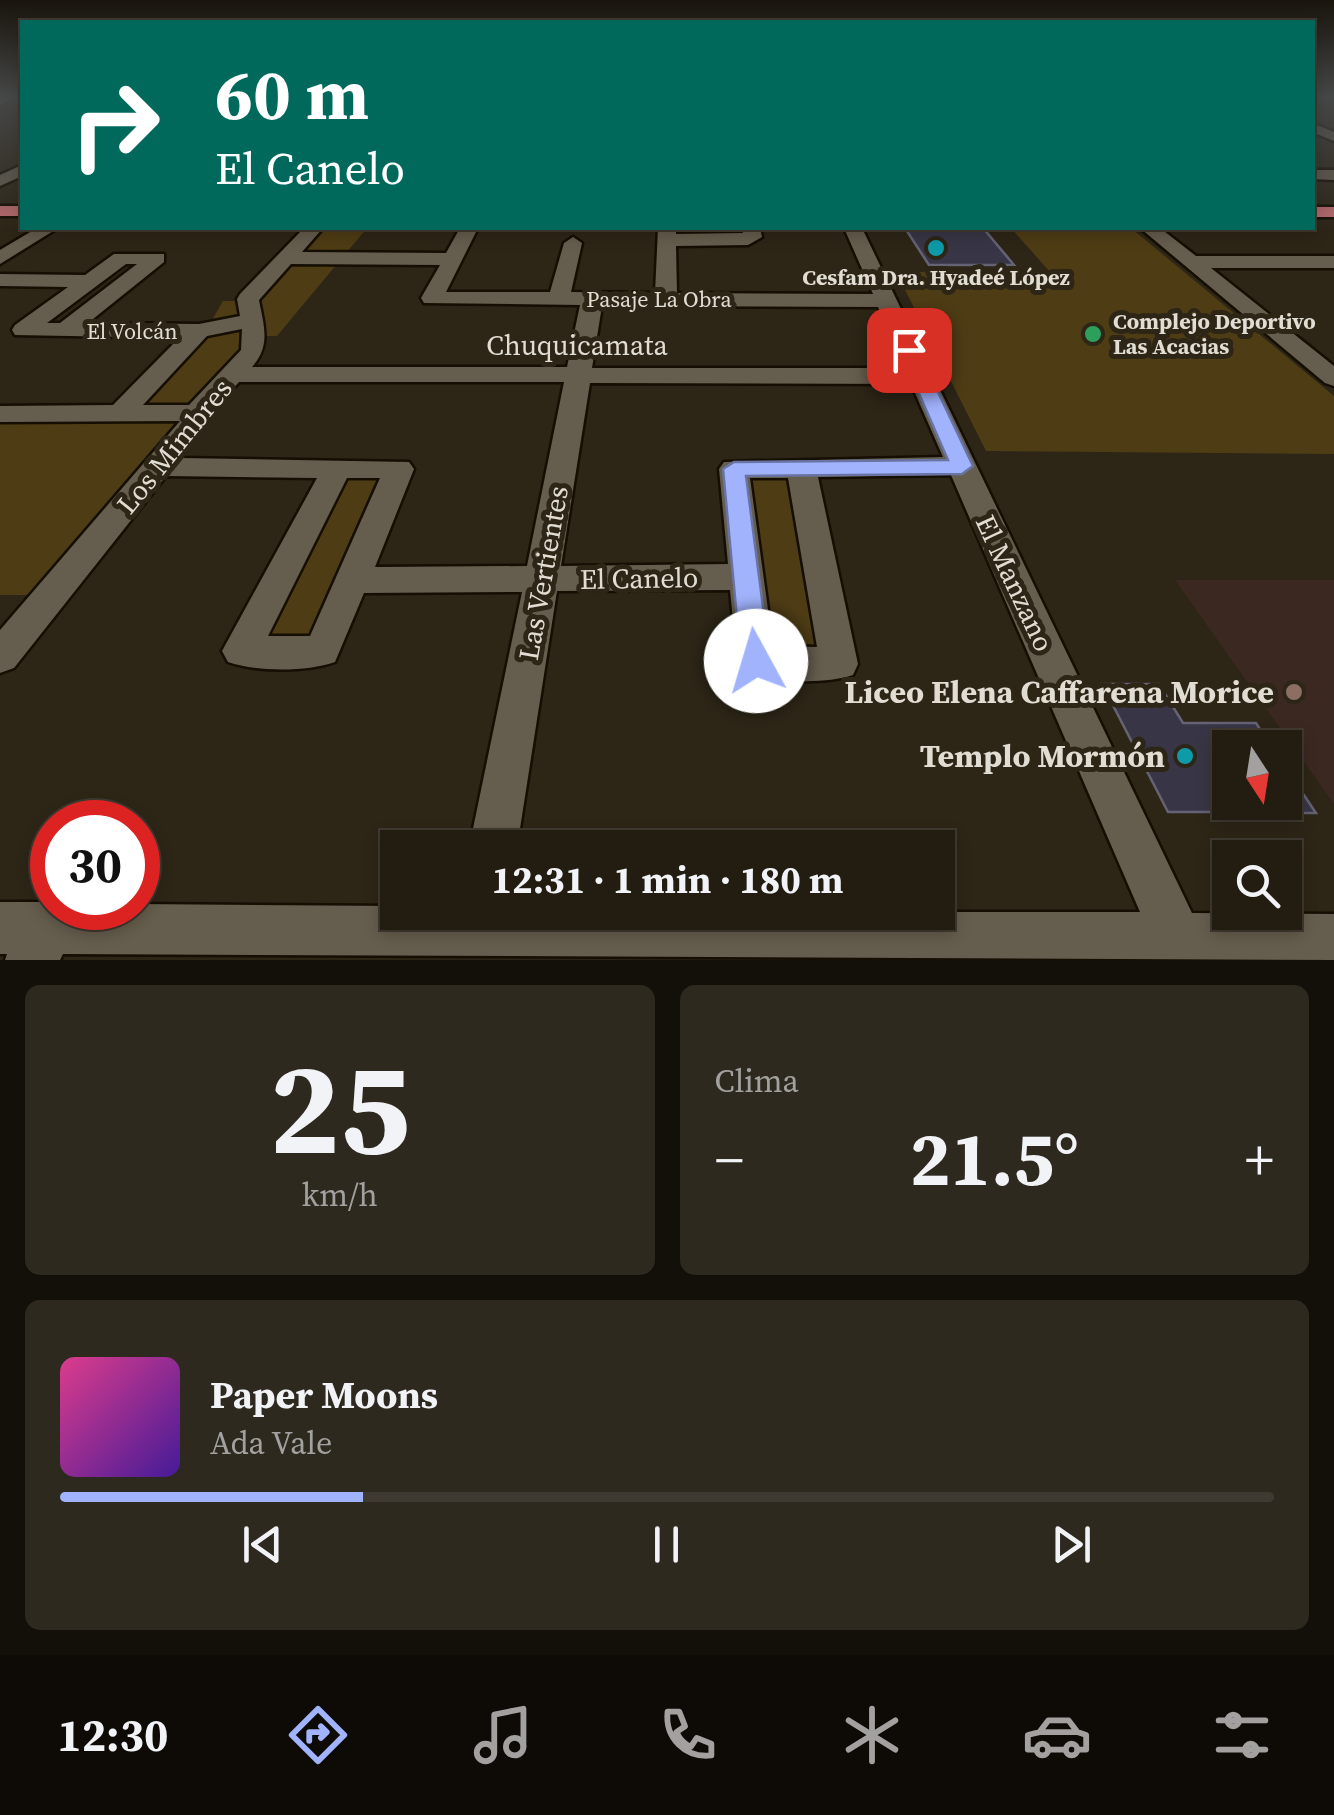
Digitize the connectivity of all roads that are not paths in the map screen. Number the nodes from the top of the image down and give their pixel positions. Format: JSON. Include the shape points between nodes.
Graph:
{"nodes":[{"id":1,"x":1316,"y":175,"type":"dead end"},
{"id":2,"x":1334,"y":175,"type":"edge"},
{"id":3,"x":46,"y":230,"type":"edge"},
{"id":4,"x":312,"y":230,"type":"edge"},
{"id":5,"x":468,"y":230,"type":"edge"},
{"id":6,"x":751,"y":230,"type":"edge"},
{"id":7,"x":854,"y":230,"type":"edge"},
{"id":8,"x":1156,"y":233,"type":"edge"},
{"id":9,"x":667,"y":234,"type":"edge"},
{"id":10,"x":1128,"y":238,"type":"dead end"},
{"id":11,"x":573,"y":243,"type":"dead end"},
{"id":12,"x":0,"y":258,"type":"edge"},
{"id":13,"x":284,"y":258,"type":"junction"},
{"id":14,"x":452,"y":259,"type":"junction"},
{"id":15,"x":1191,"y":262,"type":"junction"},
{"id":16,"x":1331,"y":264,"type":"edge"},
{"id":17,"x":0,"y":280,"type":"edge"},
{"id":18,"x":90,"y":281,"type":"junction"},
{"id":19,"x":576,"y":299,"type":"junction"},
{"id":20,"x":666,"y":300,"type":"junction"},
{"id":21,"x":886,"y":301,"type":"junction"},
{"id":22,"x":250,"y":321,"type":"junction"},
{"id":23,"x":65,"y":330,"type":"junction"},
{"id":24,"x":200,"y":332,"type":"junction"},
{"id":25,"x":234,"y":374,"type":"junction"},
{"id":26,"x":578,"y":375,"type":"junction"},
{"id":27,"x":921,"y":376,"type":"junction"},
{"id":28,"x":1334,"y":378,"type":"edge"},
{"id":29,"x":196,"y":413,"type":"junction"},
{"id":30,"x":0,"y":414,"type":"edge"},
{"id":31,"x":119,"y":415,"type":"junction"},
{"id":32,"x":962,"y":466,"type":"junction"},
{"id":33,"x":157,"y":467,"type":"junction"},
{"id":34,"x":336,"y":468,"type":"junction"},
{"id":35,"x":801,"y":468,"type":"junction"},
{"id":36,"x":746,"y":577,"type":"junction"},
{"id":37,"x":542,"y":579,"type":"junction"},
{"id":38,"x":352,"y":580,"type":"junction"},
{"id":39,"x":0,"y":657,"type":"edge"},
{"id":40,"x":497,"y":830,"type":"edge"},
{"id":41,"x":380,"y":926,"type":"edge"},
{"id":42,"x":575,"y":930,"type":"edge"},
{"id":43,"x":27,"y":939,"type":"edge"},
{"id":44,"x":1178,"y":939,"type":"junction"},
{"id":45,"x":1334,"y":940,"type":"edge"},
{"id":46,"x":788,"y":948,"type":"edge"}],
"edges":[{"from":1,"to":2,"type":"street"},
{"from":3,"to":12,"type":"street"},
{"from":4,"to":13,"type":"street","name":"Los Mimbres"},
{"from":5,"to":14,"type":"street"},
{"from":6,"to":9,"type":"street","via":[[753,237],[745,240]]},
{"from":7,"to":21,"type":"street","name":"El Manzano"},
{"from":8,"to":10,"type":"street"},
{"from":8,"to":15,"type":"street"},
{"from":9,"to":20,"type":"street"},
{"from":11,"to":19,"type":"street","name":"Las Vertientes"},
{"from":13,"to":14,"type":"street"},
{"from":13,"to":22,"type":"street","name":"Los Mimbres","via":[[248,299]]},
{"from":14,"to":19,"type":"street","name":"Pasaje La Obra","via":[[432,298]]},
{"from":15,"to":16,"type":"street"},
{"from":15,"to":28,"type":"street"},
{"from":17,"to":18,"type":"street","name":"El Volcán"},
{"from":18,"to":23,"type":"street","name":"El Volcán","via":[[23,330]]},
{"from":18,"to":23,"type":"street","name":"El Volcán","via":[[121,258],[157,258]]},
{"from":19,"to":20,"type":"street","name":"Pasaje La Obra"},
{"from":19,"to":26,"type":"street","name":"Las Vertientes"},
{"from":20,"to":21,"type":"street","name":"Pasaje La Obra"},
{"from":21,"to":27,"type":"street","name":"El Manzano"},
{"from":22,"to":24,"type":"street","name":"El Volcán"},
{"from":22,"to":25,"type":"street","name":"Los Mimbres","via":[[254,348]]},
{"from":23,"to":24,"type":"street","name":"El Volcán"},
{"from":24,"to":31,"type":"street","name":"El Volcán"},
{"from":25,"to":26,"type":"street","name":"Chuquicamata"},
{"from":25,"to":29,"type":"street","name":"Los Mimbres"},
{"from":26,"to":27,"type":"street","name":"Chuquicamata"},
{"from":26,"to":37,"type":"street","name":"Las Vertientes"},
{"from":27,"to":32,"type":"street","name":"El Manzano"},
{"from":29,"to":31,"type":"street"},
{"from":29,"to":33,"type":"street","name":"Los Mimbres"},
{"from":30,"to":31,"type":"street"},
{"from":32,"to":35,"type":"street"},
{"from":32,"to":44,"type":"street","name":"El Manzano"},
{"from":33,"to":34,"type":"street"},
{"from":33,"to":39,"type":"street","name":"Los Mimbres"},
{"from":34,"to":38,"type":"street","via":[[399,469]]},
{"from":34,"to":38,"type":"street","via":[[240,651],[322,651]]},
{"from":35,"to":36,"type":"street","via":[[734,469]]},
{"from":35,"to":36,"type":"street","via":[[839,664],[756,661]]},
{"from":36,"to":37,"type":"street","name":"El Canelo"},
{"from":37,"to":38,"type":"street","name":"El Canelo"},
{"from":37,"to":40,"type":"street","name":"Las Vertientes"},
{"from":41,"to":43,"type":"street"},
{"from":42,"to":46,"type":"street"},
{"from":44,"to":45,"type":"street"},
{"from":44,"to":46,"type":"street"}]}
